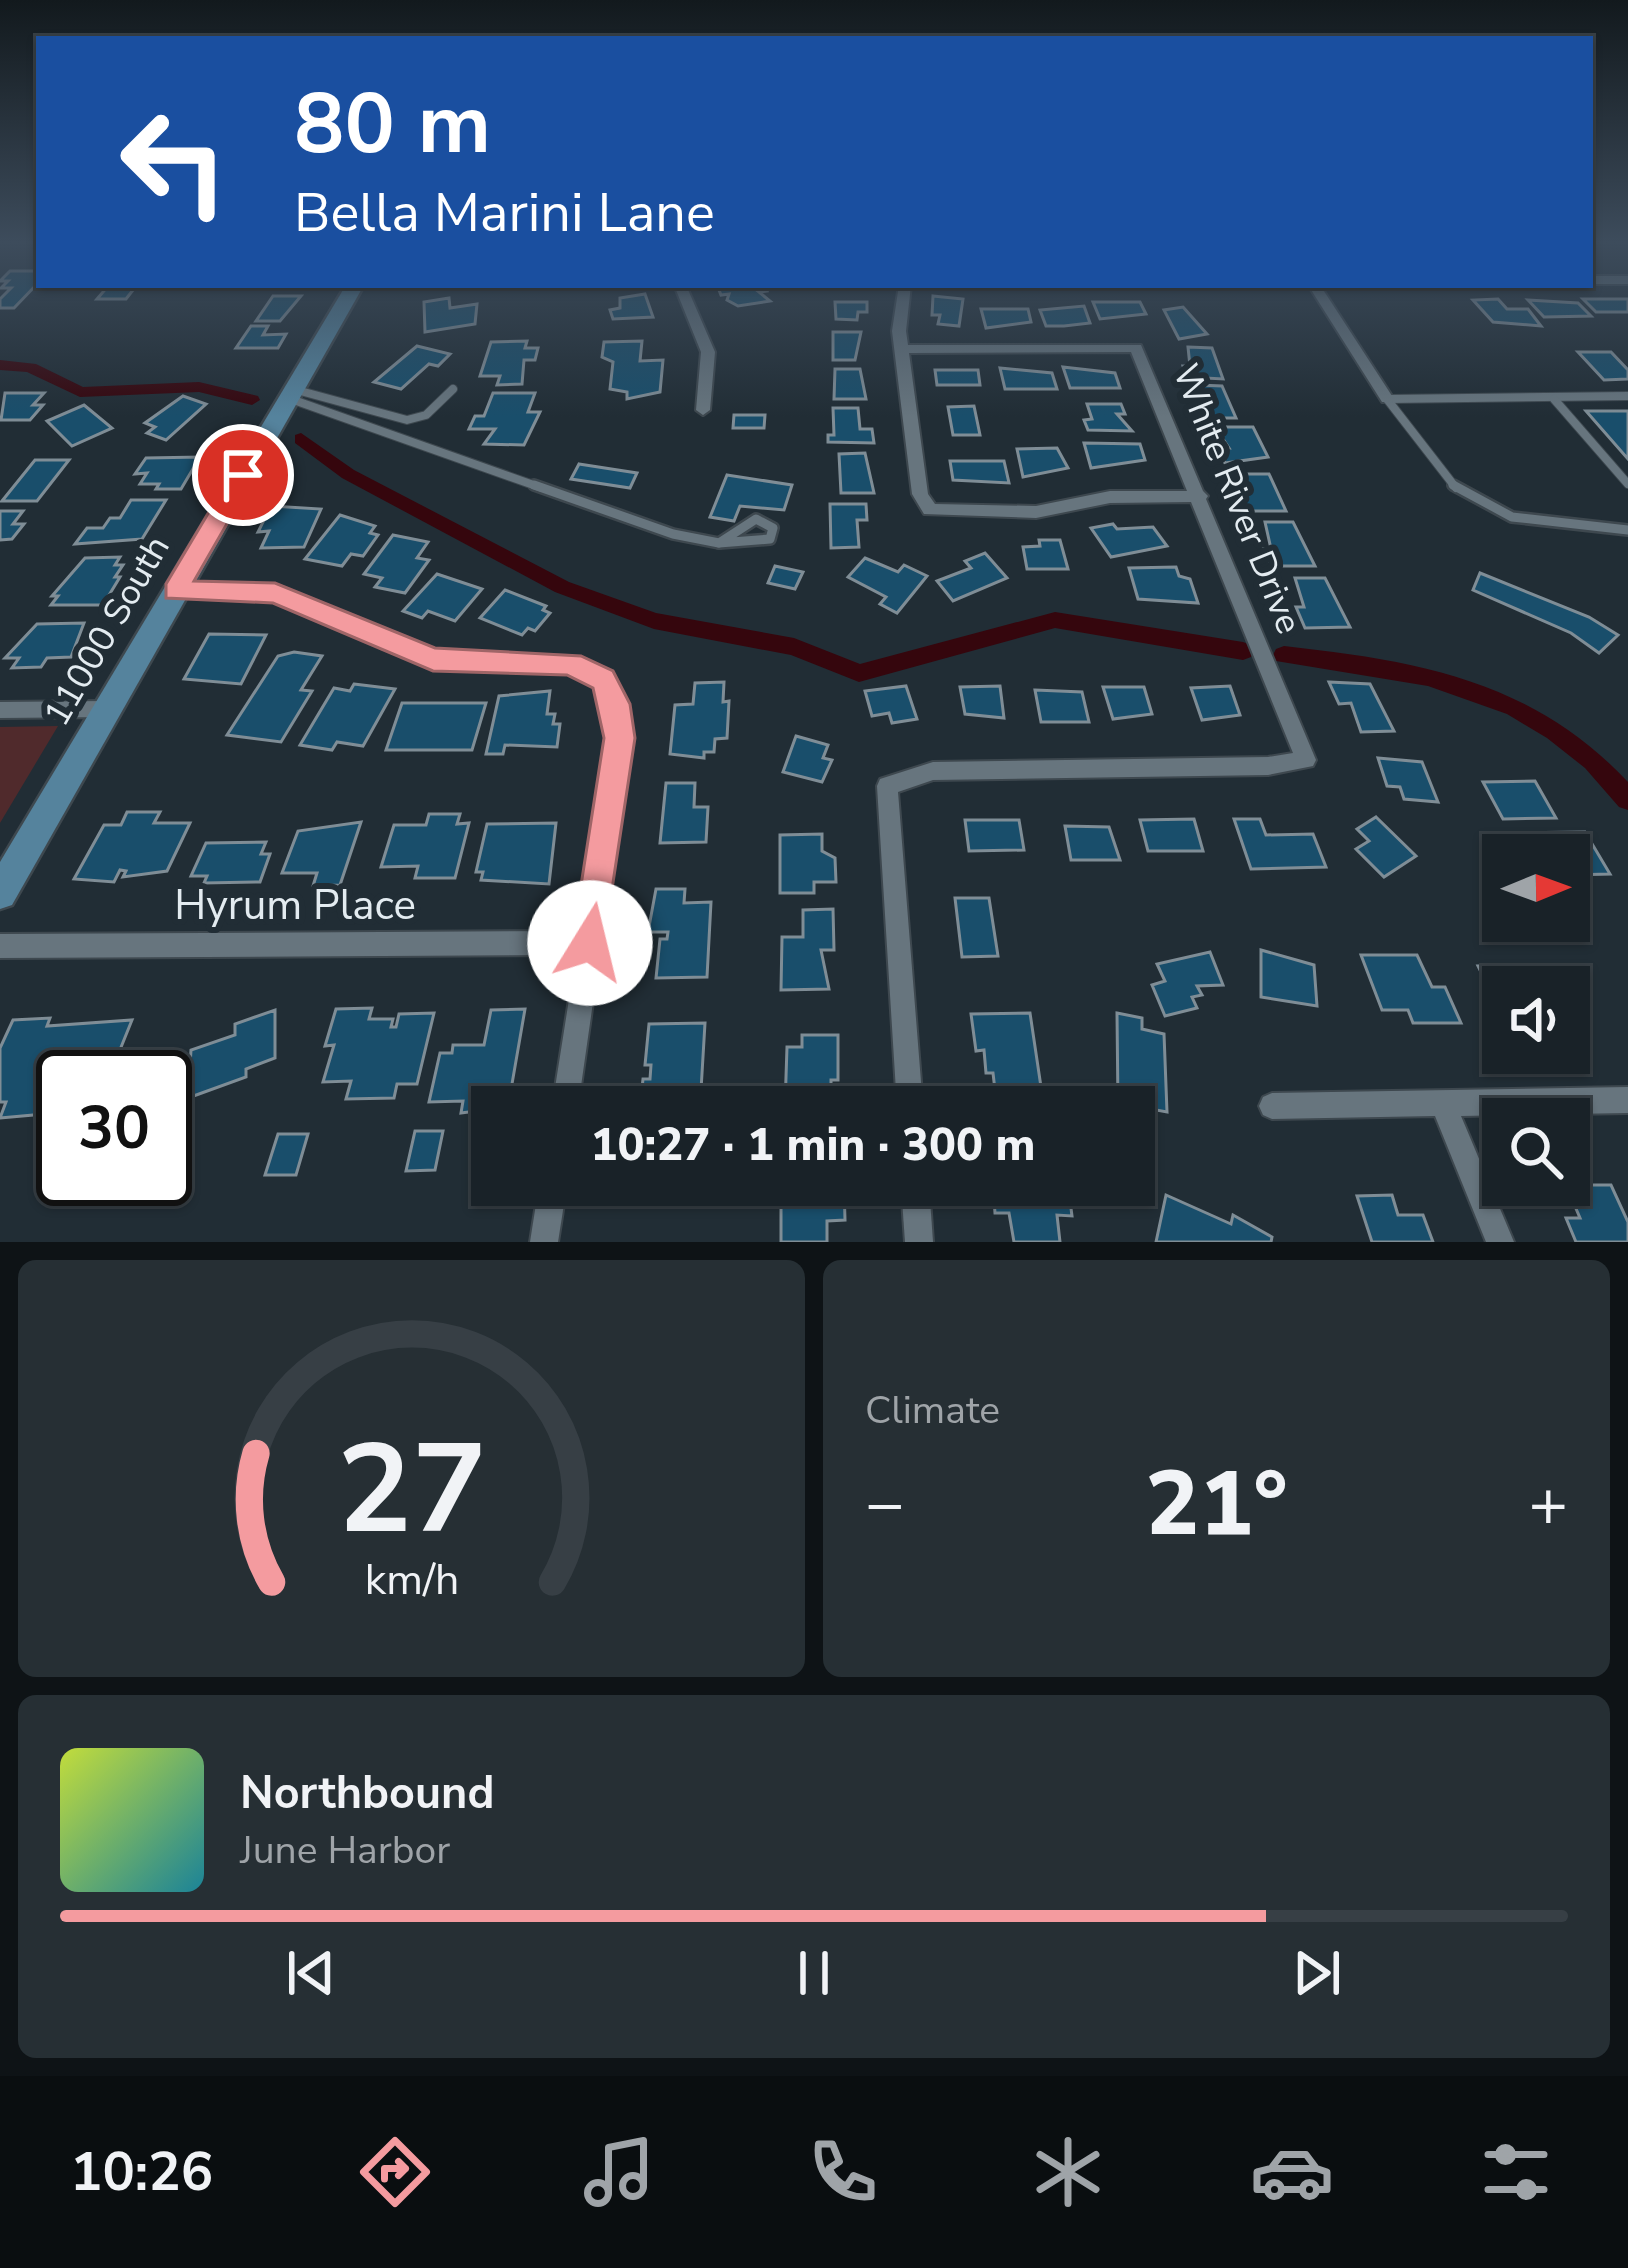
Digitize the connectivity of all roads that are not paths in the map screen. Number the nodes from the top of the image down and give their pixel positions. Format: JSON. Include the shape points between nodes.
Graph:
{"nodes":[{"id":1,"x":346,"y":301,"type":"edge"},
{"id":2,"x":687,"y":301,"type":"edge"},
{"id":3,"x":902,"y":301,"type":"edge"},
{"id":4,"x":1324,"y":301,"type":"edge"},
{"id":5,"x":902,"y":350,"type":"junction"},
{"id":6,"x":453,"y":389,"type":"dead end"},
{"id":7,"x":291,"y":394,"type":"junction"},
{"id":8,"x":1628,"y":396,"type":"edge"},
{"id":9,"x":1554,"y":399,"type":"junction"},
{"id":10,"x":1387,"y":400,"type":"junction"},
{"id":11,"x":703,"y":410,"type":"dead end"},
{"id":12,"x":1628,"y":484,"type":"edge"},
{"id":13,"x":1200,"y":496,"type":"junction"},
{"id":14,"x":1628,"y":530,"type":"edge"},
{"id":15,"x":719,"y":543,"type":"junction"},
{"id":16,"x":175,"y":591,"type":"junction"},
{"id":17,"x":106,"y":709,"type":"junction"},
{"id":18,"x":0,"y":710,"type":"edge"},
{"id":19,"x":0,"y":893,"type":"edge"},
{"id":20,"x":590,"y":943,"type":"junction"},
{"id":21,"x":0,"y":946,"type":"edge"},
{"id":22,"x":568,"y":1086,"type":"edge"},
{"id":23,"x":908,"y":1086,"type":"edge"},
{"id":24,"x":1628,"y":1100,"type":"edge"},
{"id":25,"x":1443,"y":1103,"type":"junction"},
{"id":26,"x":1272,"y":1106,"type":"dead end"},
{"id":27,"x":550,"y":1206,"type":"edge"},
{"id":28,"x":916,"y":1206,"type":"edge"},
{"id":29,"x":544,"y":1242,"type":"edge"},
{"id":30,"x":919,"y":1242,"type":"edge"},
{"id":31,"x":1500,"y":1242,"type":"edge"}],
"edges":[{"from":1,"to":7,"type":"street","name":"11000 South"},
{"from":2,"to":11,"type":"street","via":[[708,352]]},
{"from":3,"to":5,"type":"street"},
{"from":4,"to":10,"type":"street"},
{"from":5,"to":13,"type":"street","name":"White River Drive","via":[[1136,348]]},
{"from":5,"to":13,"type":"street","via":[[920,494],[930,510],[1036,512],[1110,497]]},
{"from":6,"to":7,"type":"lane","via":[[418,419],[400,421],[328,394]]},
{"from":7,"to":15,"type":"lane","via":[[545,493]]},
{"from":7,"to":16,"type":"street","name":"11000 South"},
{"from":8,"to":9,"type":"lane"},
{"from":9,"to":10,"type":"lane"},
{"from":9,"to":12,"type":"lane"},
{"from":10,"to":14,"type":"lane","via":[[1425,463],[1462,496],[1502,515]]},
{"from":13,"to":23,"type":"street","name":"White River Drive","via":[[1306,760],[933,771],[887,786]]},
{"from":15,"to":15,"type":"lane","via":[[756,519],[773,529],[760,544]]},
{"from":16,"to":17,"type":"street","name":"11000 South"},
{"from":16,"to":20,"type":"street","via":[[275,593],[414,655],[453,663],[571,664],[596,672],[620,738]]},
{"from":17,"to":18,"type":"street"},
{"from":17,"to":19,"type":"street","name":"11000 South"},
{"from":20,"to":21,"type":"street","name":"Hyrum Place"},
{"from":20,"to":22,"type":"street"},
{"from":24,"to":25,"type":"street"},
{"from":25,"to":26,"type":"street"},
{"from":25,"to":31,"type":"street"},
{"from":27,"to":29,"type":"street"},
{"from":28,"to":30,"type":"street"}]}
